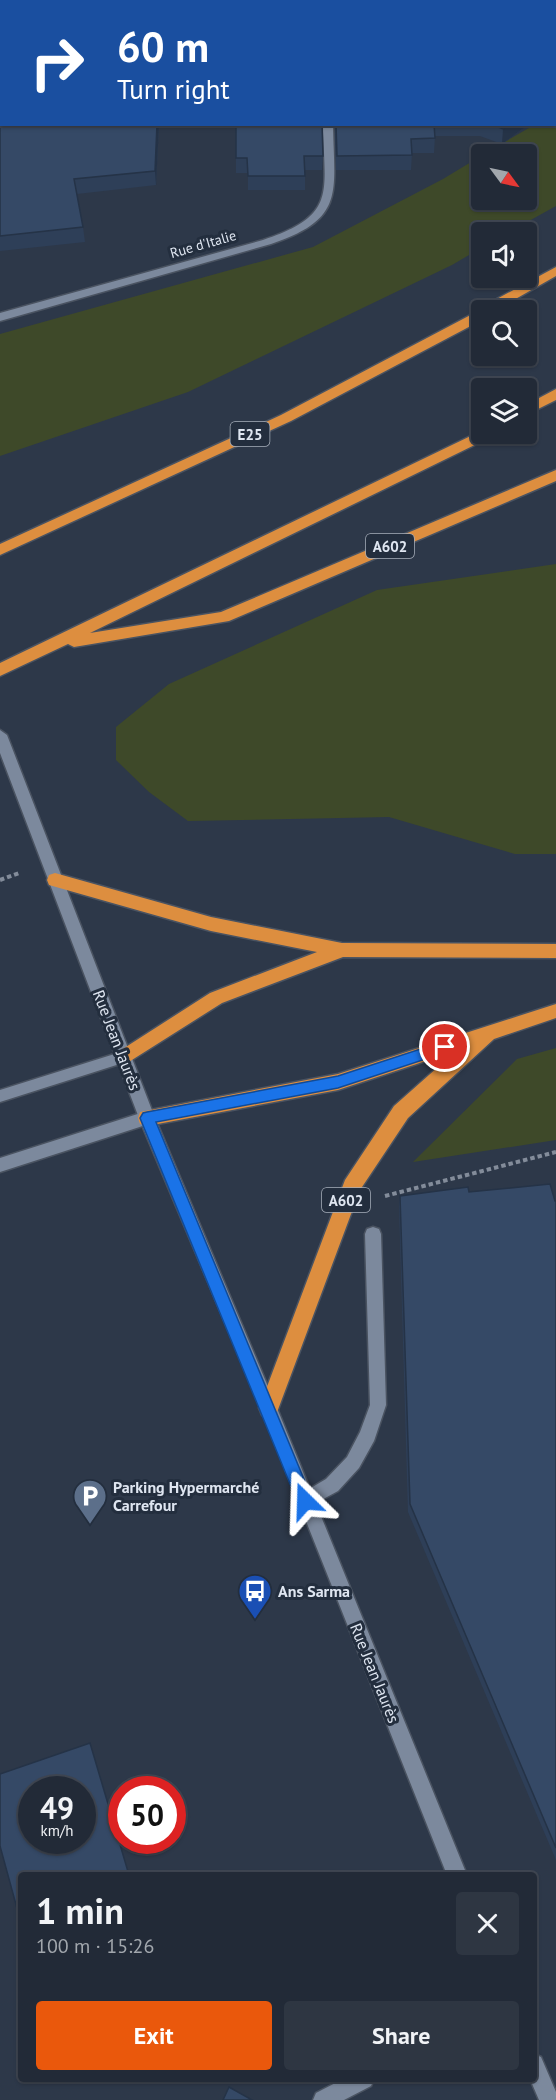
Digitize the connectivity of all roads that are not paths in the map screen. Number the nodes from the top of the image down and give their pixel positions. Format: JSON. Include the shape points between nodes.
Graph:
{"nodes":[{"id":1,"x":327,"y":126,"type":"edge"},
{"id":2,"x":556,"y":271,"type":"edge"},
{"id":3,"x":505,"y":300,"type":"edge"},
{"id":4,"x":0,"y":317,"type":"edge"},
{"id":5,"x":471,"y":320,"type":"edge"},
{"id":6,"x":556,"y":394,"type":"edge"},
{"id":7,"x":537,"y":405,"type":"edge"},
{"id":8,"x":471,"y":441,"type":"edge"},
{"id":9,"x":556,"y":475,"type":"edge"},
{"id":10,"x":4,"y":546,"type":"edge"},
{"id":11,"x":55,"y":644,"type":"junction"},
{"id":12,"x":0,"y":670,"type":"edge"},
{"id":13,"x":0,"y":735,"type":"edge"},
{"id":14,"x":55,"y":880,"type":"junction"},
{"id":15,"x":342,"y":950,"type":"junction"},
{"id":16,"x":556,"y":951,"type":"edge"},
{"id":17,"x":556,"y":1011,"type":"edge"},
{"id":18,"x":488,"y":1033,"type":"junction"},
{"id":19,"x":124,"y":1058,"type":"junction"},
{"id":20,"x":0,"y":1096,"type":"edge"},
{"id":21,"x":147,"y":1118,"type":"junction"},
{"id":22,"x":0,"y":1165,"type":"edge"},
{"id":23,"x":373,"y":1234,"type":"dead end"},
{"id":24,"x":268,"y":1408,"type":"junction"},
{"id":25,"x":305,"y":1501,"type":"junction"},
{"id":26,"x":456,"y":1872,"type":"edge"},
{"id":27,"x":537,"y":2071,"type":"edge"},
{"id":28,"x":358,"y":2082,"type":"edge"},
{"id":29,"x":323,"y":2100,"type":"edge"},
{"id":30,"x":549,"y":2100,"type":"edge"}],
"edges":[{"from":1,"to":4,"type":"main road","name":"Rue d'Italie","via":[[329,194],[327,204],[310,224],[267,242]]},
{"from":2,"to":3,"type":"highway"},
{"from":5,"to":10,"type":"highway","number":"E25","via":[[286,418]]},
{"from":6,"to":7,"type":"highway"},
{"from":8,"to":11,"type":"highway"},
{"from":9,"to":11,"type":"highway","number":"A602","via":[[224,617]]},
{"from":11,"to":12,"type":"highway"},
{"from":13,"to":14,"type":"main road","name":"Rue Jean Jaurès"},
{"from":14,"to":15,"type":"highway","via":[[211,924]]},
{"from":14,"to":19,"type":"main road","name":"Rue Jean Jaurès"},
{"from":15,"to":16,"type":"highway"},
{"from":15,"to":19,"type":"highway","via":[[216,998]]},
{"from":17,"to":18,"type":"highway","number":"A602"},
{"from":18,"to":21,"type":"highway","number":"A602","via":[[338,1082]]},
{"from":18,"to":24,"type":"highway","number":"A602","via":[[401,1112],[352,1186]]},
{"from":19,"to":20,"type":"main road"},
{"from":19,"to":21,"type":"main road","name":"Rue Jean Jaurès"},
{"from":21,"to":22,"type":"main road"},
{"from":21,"to":24,"type":"main road","name":"Rue Jean Jaurès"},
{"from":23,"to":25,"type":"main road","via":[[378,1406],[360,1453],[341,1477],[320,1495]]},
{"from":24,"to":25,"type":"main road","name":"Rue Jean Jaurès"},
{"from":25,"to":26,"type":"main road","name":"Rue Jean Jaurès"},
{"from":27,"to":30,"type":"main road"},
{"from":28,"to":29,"type":"main road"}]}
